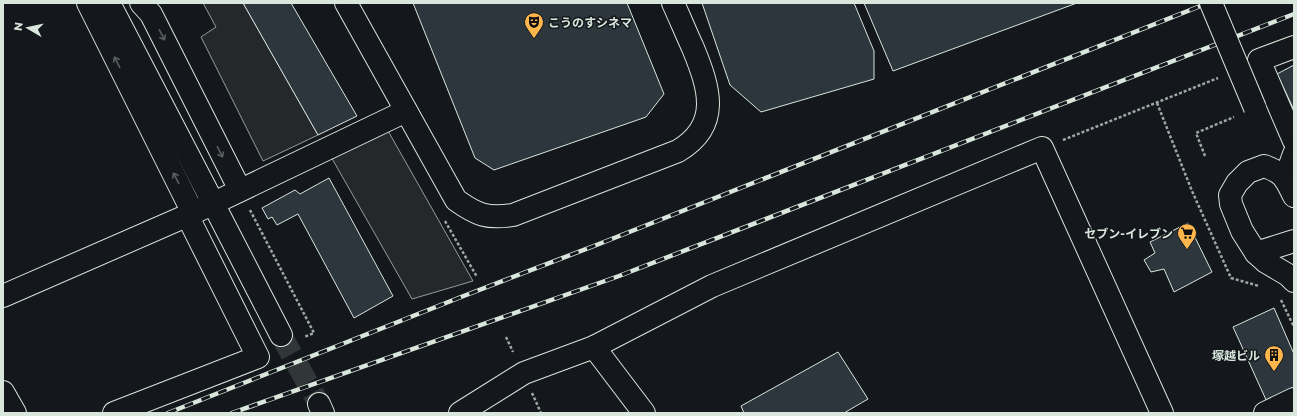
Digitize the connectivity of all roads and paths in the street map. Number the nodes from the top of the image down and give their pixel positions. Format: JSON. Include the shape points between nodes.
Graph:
{"nodes":[{"id":1,"x":88,"y":3,"type":"edge"},
{"id":2,"x":109,"y":3,"type":"edge"},
{"id":3,"x":141,"y":3,"type":"edge"},
{"id":4,"x":346,"y":3,"type":"edge"},
{"id":5,"x":673,"y":3,"type":"edge"},
{"id":6,"x":1211,"y":3,"type":"edge"},
{"id":7,"x":1294,"y":47,"type":"edge"},
{"id":8,"x":1223,"y":75,"type":"dead end"},
{"id":9,"x":1255,"y":108,"type":"joint"},
{"id":10,"x":406,"y":111,"type":"junction"},
{"id":11,"x":1294,"y":142,"type":"edge"},
{"id":12,"x":1042,"y":148,"type":"junction"},
{"id":13,"x":1294,"y":154,"type":"edge"},
{"id":14,"x":1205,"y":156,"type":"dead end"},
{"id":15,"x":1290,"y":187,"type":"edge"},
{"id":16,"x":240,"y":190,"type":"junction"},
{"id":17,"x":190,"y":214,"type":"junction"},
{"id":18,"x":1294,"y":242,"type":"edge"},
{"id":19,"x":1256,"y":254,"type":"junction"},
{"id":20,"x":1294,"y":281,"type":"edge"},
{"id":21,"x":3,"y":296,"type":"edge"},
{"id":22,"x":281,"y":335,"type":"tunnel mouth"},
{"id":23,"x":594,"y":347,"type":"junction"},
{"id":24,"x":3,"y":392,"type":"edge"},
{"id":25,"x":1294,"y":399,"type":"edge"},
{"id":26,"x":15,"y":413,"type":"edge"},
{"id":27,"x":114,"y":413,"type":"edge"},
{"id":28,"x":460,"y":413,"type":"edge"},
{"id":29,"x":644,"y":413,"type":"edge"},
{"id":30,"x":1162,"y":413,"type":"edge"},
{"id":31,"x":1265,"y":413,"type":"edge"}],
"edges":[{"from":17,"to":1,"type":"street","one_way":true},
{"from":2,"to":22,"type":"street"},
{"from":3,"to":16,"type":"street","one_way":true,"via":[[152,14]]},
{"from":4,"to":10,"type":"street"},
{"from":5,"to":10,"type":"street","via":[[702,71],[709,98],[705,121],[699,132],[690,144],[678,150],[513,216],[498,218],[480,215],[456,200]]},
{"from":6,"to":9,"type":"street","bridge":true},
{"from":7,"to":11,"type":"street","via":[[1259,60]]},
{"from":8,"to":12,"type":"path"},
{"from":9,"to":14,"type":"path","via":[[1196,133]]},
{"from":10,"to":16,"type":"street"},
{"from":12,"to":23,"type":"street","via":[[712,286]]},
{"from":12,"to":30,"type":"street"},
{"from":13,"to":15,"type":"street"},
{"from":15,"to":19,"type":"street","via":[[1276,170],[1264,166],[1248,172],[1230,195],[1230,204],[1239,225]]},
{"from":16,"to":17,"type":"street"},
{"from":17,"to":21,"type":"street"},
{"from":17,"to":27,"type":"street","via":[[258,357]]},
{"from":18,"to":19,"type":"street"},
{"from":19,"to":20,"type":"street"},
{"from":23,"to":28,"type":"street","via":[[524,373]]},
{"from":23,"to":29,"type":"street"},
{"from":24,"to":26,"type":"street"},
{"from":25,"to":31,"type":"street"}]}
